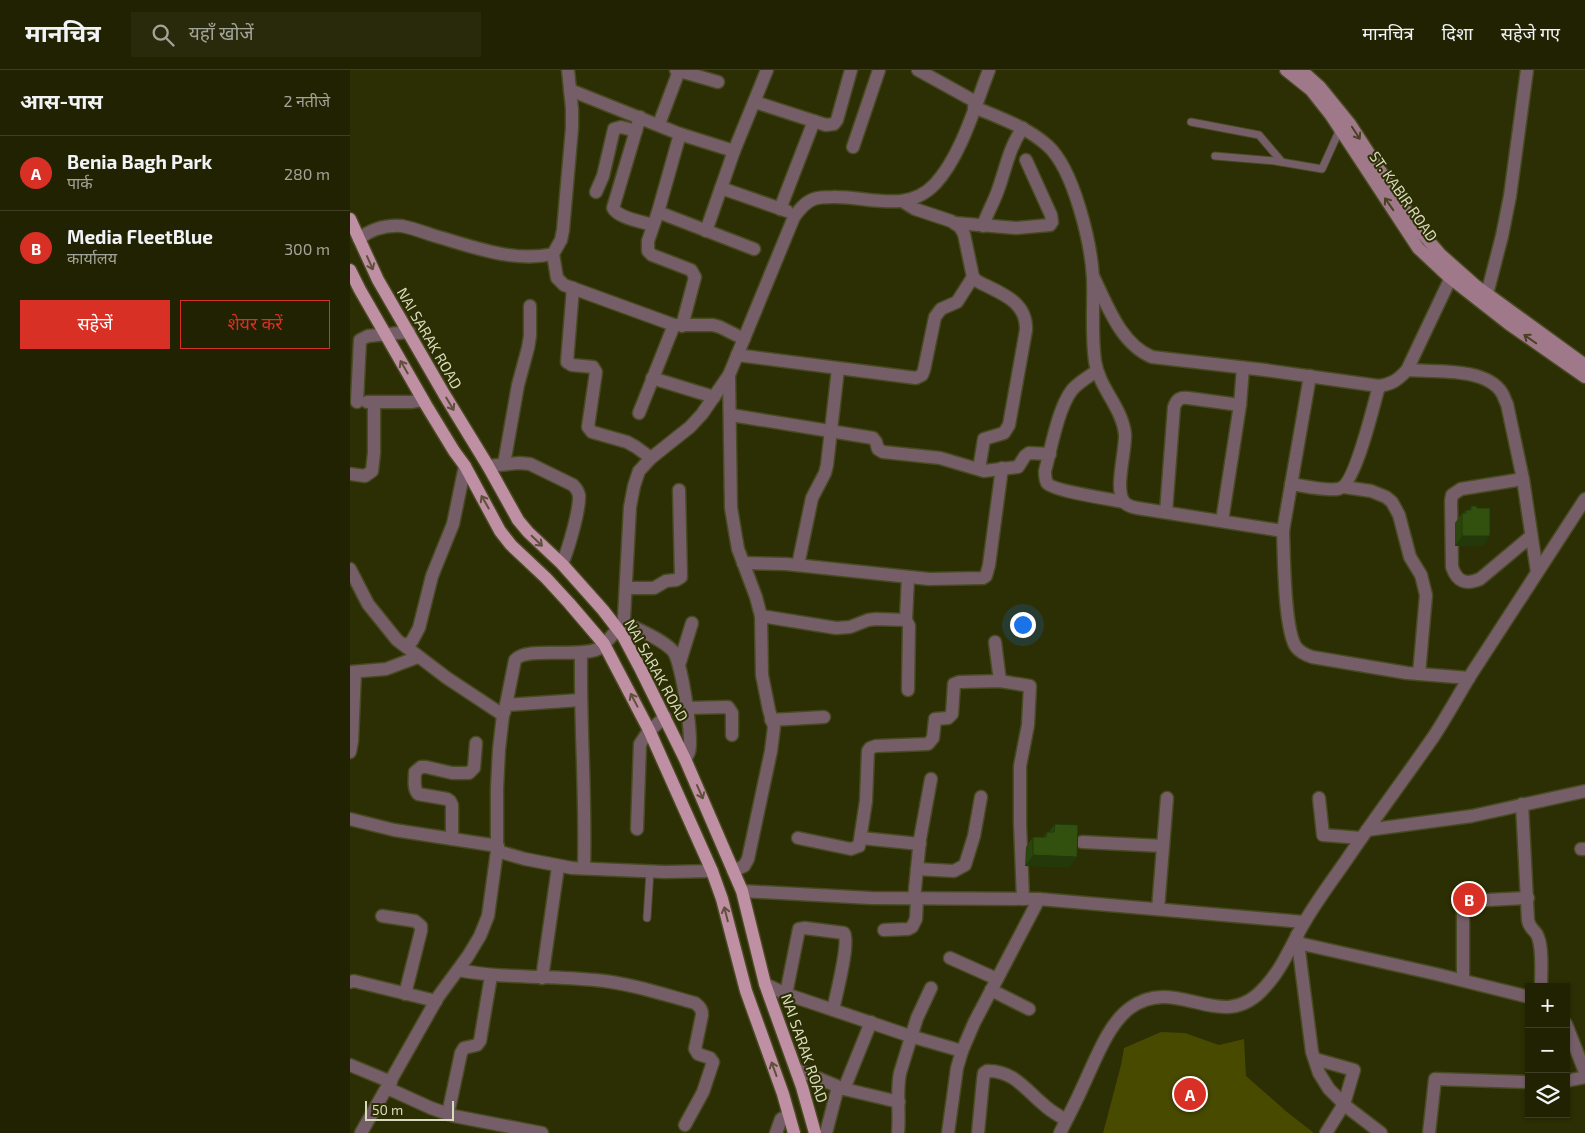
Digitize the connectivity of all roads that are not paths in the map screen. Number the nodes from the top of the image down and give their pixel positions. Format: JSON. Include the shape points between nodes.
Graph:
{"nodes":[{"id":1,"x":568,"y":70,"type":"edge"},
{"id":2,"x":767,"y":70,"type":"edge"},
{"id":3,"x":851,"y":70,"type":"edge"},
{"id":4,"x":879,"y":70,"type":"edge"},
{"id":5,"x":918,"y":70,"type":"edge"},
{"id":6,"x":989,"y":70,"type":"edge"},
{"id":7,"x":1286,"y":70,"type":"edge"},
{"id":8,"x":1527,"y":70,"type":"edge"},
{"id":9,"x":677,"y":71,"type":"edge"},
{"id":10,"x":1303,"y":71,"type":"edge"},
{"id":11,"x":718,"y":82,"type":"dead end"},
{"id":12,"x":570,"y":90,"type":"junction"},
{"id":13,"x":755,"y":102,"type":"junction"},
{"id":14,"x":975,"y":105,"type":"junction"},
{"id":15,"x":640,"y":117,"type":"junction"},
{"id":16,"x":814,"y":122,"type":"junction"},
{"id":17,"x":1191,"y":122,"type":"dead end"},
{"id":18,"x":659,"y":124,"type":"junction"},
{"id":19,"x":1023,"y":128,"type":"junction"},
{"id":20,"x":1340,"y":130,"type":"junction"},
{"id":21,"x":636,"y":131,"type":"junction"},
{"id":22,"x":680,"y":134,"type":"junction"},
{"id":23,"x":853,"y":147,"type":"dead end"},
{"id":24,"x":734,"y":151,"type":"junction"},
{"id":25,"x":1215,"y":156,"type":"dead end"},
{"id":26,"x":1026,"y":160,"type":"dead end"},
{"id":27,"x":1282,"y":162,"type":"junction"},
{"id":28,"x":721,"y":188,"type":"junction"},
{"id":29,"x":596,"y":192,"type":"dead end"},
{"id":30,"x":902,"y":201,"type":"junction"},
{"id":31,"x":780,"y":209,"type":"junction"},
{"id":32,"x":658,"y":212,"type":"junction"},
{"id":33,"x":796,"y":215,"type":"junction"},
{"id":34,"x":350,"y":218,"type":"edge"},
{"id":35,"x":956,"y":223,"type":"junction"},
{"id":36,"x":653,"y":225,"type":"junction"},
{"id":37,"x":983,"y":226,"type":"junction"},
{"id":38,"x":706,"y":231,"type":"junction"},
{"id":39,"x":359,"y":239,"type":"junction"},
{"id":40,"x":754,"y":249,"type":"dead end"},
{"id":41,"x":553,"y":254,"type":"junction"},
{"id":42,"x":350,"y":270,"type":"edge"},
{"id":43,"x":1453,"y":273,"type":"junction"},
{"id":44,"x":1092,"y":276,"type":"junction"},
{"id":45,"x":972,"y":277,"type":"junction"},
{"id":46,"x":572,"y":288,"type":"junction"},
{"id":47,"x":1487,"y":294,"type":"junction"},
{"id":48,"x":530,"y":306,"type":"dead end"},
{"id":49,"x":678,"y":325,"type":"junction"},
{"id":50,"x":408,"y":332,"type":"junction"},
{"id":51,"x":385,"y":334,"type":"junction"},
{"id":52,"x":744,"y":340,"type":"junction"},
{"id":53,"x":737,"y":356,"type":"junction"},
{"id":54,"x":1585,"y":365,"type":"edge"},
{"id":55,"x":1243,"y":368,"type":"junction"},
{"id":56,"x":838,"y":369,"type":"junction"},
{"id":57,"x":1407,"y":370,"type":"junction"},
{"id":58,"x":1097,"y":371,"type":"junction"},
{"id":59,"x":729,"y":375,"type":"junction"},
{"id":60,"x":1310,"y":376,"type":"junction"},
{"id":61,"x":1585,"y":377,"type":"edge"},
{"id":62,"x":652,"y":378,"type":"junction"},
{"id":63,"x":1379,"y":386,"type":"junction"},
{"id":64,"x":714,"y":397,"type":"junction"},
{"id":65,"x":423,"y":400,"type":"junction"},
{"id":66,"x":354,"y":402,"type":"edge"},
{"id":67,"x":374,"y":402,"type":"junction"},
{"id":68,"x":1240,"y":405,"type":"junction"},
{"id":69,"x":639,"y":413,"type":"dead end"},
{"id":70,"x":731,"y":415,"type":"junction"},
{"id":71,"x":832,"y":432,"type":"junction"},
{"id":72,"x":1050,"y":454,"type":"junction"},
{"id":73,"x":651,"y":458,"type":"junction"},
{"id":74,"x":504,"y":464,"type":"junction"},
{"id":75,"x":465,"y":466,"type":"junction"},
{"id":76,"x":488,"y":466,"type":"junction"},
{"id":77,"x":1002,"y":468,"type":"junction"},
{"id":78,"x":979,"y":469,"type":"junction"},
{"id":79,"x":350,"y":474,"type":"edge"},
{"id":80,"x":1522,"y":478,"type":"junction"},
{"id":81,"x":1291,"y":484,"type":"junction"},
{"id":82,"x":1344,"y":487,"type":"junction"},
{"id":83,"x":679,"y":490,"type":"dead end"},
{"id":84,"x":1585,"y":499,"type":"edge"},
{"id":85,"x":1124,"y":502,"type":"junction"},
{"id":86,"x":1166,"y":512,"type":"junction"},
{"id":87,"x":1222,"y":521,"type":"junction"},
{"id":88,"x":1283,"y":531,"type":"junction"},
{"id":89,"x":1530,"y":537,"type":"junction"},
{"id":90,"x":743,"y":563,"type":"junction"},
{"id":91,"x":562,"y":564,"type":"junction"},
{"id":92,"x":798,"y":565,"type":"junction"},
{"id":93,"x":1536,"y":572,"type":"junction"},
{"id":94,"x":352,"y":577,"type":"edge"},
{"id":95,"x":908,"y":577,"type":"junction"},
{"id":96,"x":626,"y":588,"type":"junction"},
{"id":97,"x":762,"y":616,"type":"junction"},
{"id":98,"x":906,"y":620,"type":"junction"},
{"id":99,"x":692,"y":623,"type":"dead end"},
{"id":100,"x":621,"y":629,"type":"junction"},
{"id":101,"x":995,"y":642,"type":"dead end"},
{"id":102,"x":604,"y":644,"type":"junction"},
{"id":103,"x":405,"y":646,"type":"junction"},
{"id":104,"x":581,"y":654,"type":"junction"},
{"id":105,"x":418,"y":657,"type":"junction"},
{"id":106,"x":679,"y":665,"type":"junction"},
{"id":107,"x":353,"y":672,"type":"edge"},
{"id":108,"x":1419,"y":674,"type":"junction"},
{"id":109,"x":1469,"y":678,"type":"junction"},
{"id":110,"x":1000,"y":681,"type":"junction"},
{"id":111,"x":908,"y":690,"type":"dead end"},
{"id":112,"x":580,"y":700,"type":"junction"},
{"id":113,"x":686,"y":708,"type":"junction"},
{"id":114,"x":505,"y":710,"type":"junction"},
{"id":115,"x":665,"y":717,"type":"junction"},
{"id":116,"x":824,"y":717,"type":"dead end"},
{"id":117,"x":771,"y":720,"type":"junction"},
{"id":118,"x":649,"y":730,"type":"junction"},
{"id":119,"x":732,"y":735,"type":"dead end"},
{"id":120,"x":476,"y":743,"type":"dead end"},
{"id":121,"x":350,"y":752,"type":"edge"},
{"id":122,"x":686,"y":759,"type":"junction"},
{"id":123,"x":931,"y":779,"type":"dead end"},
{"id":124,"x":1585,"y":791,"type":"edge"},
{"id":125,"x":981,"y":797,"type":"dead end"},
{"id":126,"x":1167,"y":798,"type":"dead end"},
{"id":127,"x":1319,"y":798,"type":"dead end"},
{"id":128,"x":1522,"y":804,"type":"junction"},
{"id":129,"x":350,"y":819,"type":"edge"},
{"id":130,"x":637,"y":828,"type":"dead end"},
{"id":131,"x":1364,"y":834,"type":"junction"},
{"id":132,"x":798,"y":838,"type":"dead end"},
{"id":133,"x":861,"y":838,"type":"junction"},
{"id":134,"x":452,"y":840,"type":"junction"},
{"id":135,"x":1082,"y":842,"type":"dead end"},
{"id":136,"x":920,"y":844,"type":"junction"},
{"id":137,"x":1163,"y":846,"type":"junction"},
{"id":138,"x":498,"y":848,"type":"junction"},
{"id":139,"x":558,"y":867,"type":"junction"},
{"id":140,"x":584,"y":868,"type":"junction"},
{"id":141,"x":917,"y":869,"type":"junction"},
{"id":142,"x":650,"y":871,"type":"junction"},
{"id":143,"x":733,"y":871,"type":"junction"},
{"id":144,"x":712,"y":872,"type":"junction"},
{"id":145,"x":742,"y":891,"type":"junction"},
{"id":146,"x":1528,"y":898,"type":"junction"},
{"id":147,"x":915,"y":899,"type":"junction"},
{"id":148,"x":1023,"y":899,"type":"junction"},
{"id":149,"x":1039,"y":899,"type":"junction"},
{"id":150,"x":1158,"y":909,"type":"junction"},
{"id":151,"x":382,"y":916,"type":"dead end"},
{"id":152,"x":647,"y":918,"type":"dead end"},
{"id":153,"x":1304,"y":922,"type":"junction"},
{"id":154,"x":884,"y":930,"type":"dead end"},
{"id":155,"x":1297,"y":939,"type":"junction"},
{"id":156,"x":950,"y":958,"type":"dead end"},
{"id":157,"x":458,"y":970,"type":"junction"},
{"id":158,"x":491,"y":976,"type":"junction"},
{"id":159,"x":542,"y":978,"type":"junction"},
{"id":160,"x":1463,"y":980,"type":"junction"},
{"id":161,"x":350,"y":982,"type":"edge"},
{"id":162,"x":1541,"y":983,"type":"edge"},
{"id":163,"x":765,"y":984,"type":"junction"},
{"id":164,"x":994,"y":984,"type":"junction"},
{"id":165,"x":931,"y":988,"type":"dead end"},
{"id":166,"x":405,"y":994,"type":"junction"},
{"id":167,"x":786,"y":994,"type":"junction"},
{"id":168,"x":1525,"y":996,"type":"edge"},
{"id":169,"x":436,"y":1001,"type":"junction"},
{"id":170,"x":1029,"y":1009,"type":"dead end"},
{"id":171,"x":833,"y":1010,"type":"junction"},
{"id":172,"x":871,"y":1022,"type":"junction"},
{"id":173,"x":1568,"y":1028,"type":"edge"},
{"id":174,"x":910,"y":1036,"type":"junction"},
{"id":175,"x":962,"y":1051,"type":"junction"},
{"id":176,"x":1315,"y":1059,"type":"junction"},
{"id":177,"x":350,"y":1065,"type":"edge"},
{"id":178,"x":796,"y":1069,"type":"junction"},
{"id":179,"x":1585,"y":1072,"type":"edge"},
{"id":180,"x":1585,"y":1076,"type":"edge"},
{"id":181,"x":1570,"y":1080,"type":"edge"},
{"id":182,"x":1525,"y":1082,"type":"edge"},
{"id":183,"x":389,"y":1085,"type":"junction"},
{"id":184,"x":841,"y":1088,"type":"junction"},
{"id":185,"x":898,"y":1102,"type":"junction"},
{"id":186,"x":1344,"y":1104,"type":"junction"},
{"id":187,"x":448,"y":1114,"type":"junction"},
{"id":188,"x":790,"y":1115,"type":"junction"},
{"id":189,"x":1066,"y":1120,"type":"junction"},
{"id":190,"x":685,"y":1125,"type":"dead end"},
{"id":191,"x":483,"y":1128,"type":"edge"},
{"id":192,"x":361,"y":1133,"type":"edge"},
{"id":193,"x":542,"y":1133,"type":"edge"},
{"id":194,"x":776,"y":1133,"type":"edge"},
{"id":195,"x":794,"y":1133,"type":"edge"},
{"id":196,"x":815,"y":1133,"type":"edge"},
{"id":197,"x":826,"y":1133,"type":"edge"},
{"id":198,"x":898,"y":1133,"type":"edge"},
{"id":199,"x":949,"y":1133,"type":"edge"},
{"id":200,"x":978,"y":1133,"type":"edge"},
{"id":201,"x":1060,"y":1133,"type":"edge"},
{"id":202,"x":1326,"y":1133,"type":"edge"},
{"id":203,"x":1382,"y":1133,"type":"edge"},
{"id":204,"x":1429,"y":1133,"type":"edge"}],
"edges":[{"from":1,"to":12,"type":"street"},
{"from":2,"to":13,"type":"street"},
{"from":3,"to":16,"type":"street","via":[[837,120],[830,125]]},
{"from":4,"to":23,"type":"street"},
{"from":5,"to":14,"type":"street"},
{"from":6,"to":14,"type":"street"},
{"from":7,"to":20,"type":"main road","name":"ST. KABIR ROAD","via":[[1311,90]]},
{"from":8,"to":47,"type":"street","via":[[1510,196]]},
{"from":9,"to":11,"type":"street"},
{"from":9,"to":18,"type":"street"},
{"from":10,"to":43,"type":"main road","name":"ST. KABIR ROAD","one_way":true,"via":[[1320,86],[1350,124],[1416,226]]},
{"from":12,"to":15,"type":"street"},
{"from":12,"to":41,"type":"street","via":[[572,128],[564,222],[561,240]]},
{"from":13,"to":16,"type":"street"},
{"from":13,"to":24,"type":"street"},
{"from":14,"to":19,"type":"street"},
{"from":14,"to":30,"type":"street","via":[[954,158],[924,193]]},
{"from":15,"to":18,"type":"street"},
{"from":15,"to":21,"type":"street"},
{"from":16,"to":31,"type":"street"},
{"from":17,"to":27,"type":"lane","via":[[1259,135]]},
{"from":18,"to":22,"type":"street"},
{"from":19,"to":37,"type":"street","via":[[1012,144]]},
{"from":19,"to":44,"type":"street","via":[[1049,147],[1062,165],[1083,220]]},
{"from":20,"to":27,"type":"lane","via":[[1322,169]]},
{"from":43,"to":20,"type":"main road","name":"ST. KABIR ROAD","one_way":true,"via":[[1418,248]]},
{"from":21,"to":29,"type":"street","via":[[621,127],[614,129]]},
{"from":21,"to":36,"type":"street","via":[[613,208],[620,215]]},
{"from":22,"to":24,"type":"street"},
{"from":22,"to":32,"type":"street"},
{"from":24,"to":28,"type":"street"},
{"from":25,"to":27,"type":"lane"},
{"from":26,"to":37,"type":"street","via":[[1052,222],[1034,228]]},
{"from":28,"to":31,"type":"street"},
{"from":28,"to":38,"type":"street"},
{"from":30,"to":33,"type":"street","via":[[828,197],[814,199]]},
{"from":30,"to":35,"type":"street","via":[[915,209]]},
{"from":31,"to":33,"type":"street"},
{"from":32,"to":36,"type":"street"},
{"from":32,"to":38,"type":"street"},
{"from":33,"to":52,"type":"street"},
{"from":34,"to":39,"type":"main road","name":"NAI SARAK ROAD"},
{"from":35,"to":37,"type":"street"},
{"from":35,"to":45,"type":"street","via":[[964,234]]},
{"from":36,"to":49,"type":"street","via":[[648,251],[691,270],[694,277]]},
{"from":38,"to":40,"type":"street"},
{"from":39,"to":41,"type":"street","via":[[376,228],[403,226],[480,249],[526,257]]},
{"from":39,"to":50,"type":"main road","name":"NAI SARAK ROAD","one_way":true},
{"from":41,"to":46,"type":"street","via":[[558,278]]},
{"from":42,"to":51,"type":"main road"},
{"from":43,"to":47,"type":"main road","name":"ST. KABIR ROAD"},
{"from":43,"to":57,"type":"street"},
{"from":61,"to":43,"type":"main road","name":"ST. KABIR ROAD","one_way":true,"via":[[1509,324]]},
{"from":44,"to":55,"type":"street","via":[[1116,322],[1140,352],[1152,357]]},
{"from":44,"to":58,"type":"street","via":[[1092,344]]},
{"from":45,"to":56,"type":"street","via":[[956,302],[935,317],[922,375],[910,378]]},
{"from":45,"to":78,"type":"street","via":[[1010,298],[1026,319],[1009,425],[1004,433],[984,439]]},
{"from":46,"to":49,"type":"street"},
{"from":46,"to":73,"type":"street","via":[[567,362],[593,367],[596,372],[588,427],[592,432],[636,447]]},
{"from":47,"to":54,"type":"main road","name":"ST. KABIR ROAD"},
{"from":48,"to":74,"type":"street","via":[[530,336]]},
{"from":49,"to":52,"type":"street","via":[[713,325]]},
{"from":49,"to":62,"type":"street"},
{"from":50,"to":51,"type":"street"},
{"from":50,"to":76,"type":"main road","name":"NAI SARAK ROAD","one_way":true},
{"from":65,"to":51,"type":"main road","one_way":true},
{"from":51,"to":66,"type":"street","via":[[360,340]]},
{"from":52,"to":53,"type":"street"},
{"from":53,"to":56,"type":"street"},
{"from":53,"to":59,"type":"street"},
{"from":55,"to":60,"type":"street"},
{"from":55,"to":68,"type":"street"},
{"from":56,"to":71,"type":"street"},
{"from":57,"to":63,"type":"street","via":[[1398,380]]},
{"from":57,"to":80,"type":"street","via":[[1468,373],[1502,392]]},
{"from":58,"to":72,"type":"street","via":[[1081,382],[1065,402]]},
{"from":58,"to":85,"type":"street","via":[[1122,419],[1126,445],[1120,494]]},
{"from":59,"to":64,"type":"street"},
{"from":59,"to":70,"type":"street"},
{"from":60,"to":63,"type":"street"},
{"from":60,"to":81,"type":"street"},
{"from":62,"to":64,"type":"street"},
{"from":62,"to":69,"type":"street"},
{"from":63,"to":82,"type":"street","via":[[1352,473]]},
{"from":64,"to":73,"type":"street","via":[[690,427]]},
{"from":65,"to":67,"type":"street"},
{"from":65,"to":75,"type":"main road"},
{"from":66,"to":67,"type":"street"},
{"from":67,"to":79,"type":"street","via":[[372,471],[365,476]]},
{"from":68,"to":86,"type":"street","via":[[1188,398],[1176,401]]},
{"from":68,"to":87,"type":"street"},
{"from":70,"to":71,"type":"street"},
{"from":70,"to":90,"type":"street","via":[[732,508],[736,541]]},
{"from":71,"to":78,"type":"street","via":[[873,438],[883,452],[940,458]]},
{"from":71,"to":92,"type":"street","via":[[825,473],[812,498]]},
{"from":72,"to":77,"type":"street","via":[[1029,453],[1019,467]]},
{"from":72,"to":85,"type":"street","via":[[1046,471],[1049,485]]},
{"from":73,"to":96,"type":"street","via":[[639,471],[634,486]]},
{"from":74,"to":76,"type":"street"},
{"from":74,"to":91,"type":"street","via":[[530,464],[578,490],[576,514]]},
{"from":102,"to":75,"type":"main road","one_way":true,"via":[[500,531]]},
{"from":75,"to":103,"type":"street","via":[[452,524],[432,576],[419,628]]},
{"from":76,"to":91,"type":"main road","name":"NAI SARAK ROAD","one_way":true,"via":[[518,520]]},
{"from":77,"to":78,"type":"street"},
{"from":77,"to":95,"type":"street","via":[[986,576],[979,579]]},
{"from":80,"to":89,"type":"street"},
{"from":80,"to":89,"type":"street","via":[[1461,489],[1452,495],[1454,574],[1465,582],[1480,579]]},
{"from":81,"to":82,"type":"street","via":[[1338,490]]},
{"from":81,"to":88,"type":"street"},
{"from":82,"to":108,"type":"street","via":[[1386,497],[1399,515],[1410,557],[1421,575],[1426,595]]},
{"from":83,"to":96,"type":"street","via":[[681,577],[654,588]]},
{"from":84,"to":93,"type":"street"},
{"from":85,"to":86,"type":"street","via":[[1137,508]]},
{"from":86,"to":87,"type":"street"},
{"from":87,"to":88,"type":"street"},
{"from":88,"to":108,"type":"street","via":[[1288,622],[1296,647],[1312,657]]},
{"from":89,"to":93,"type":"street"},
{"from":90,"to":92,"type":"street"},
{"from":90,"to":97,"type":"street"},
{"from":91,"to":100,"type":"main road","name":"NAI SARAK ROAD"},
{"from":92,"to":95,"type":"street"},
{"from":93,"to":109,"type":"street"},
{"from":94,"to":103,"type":"street","via":[[368,604]]},
{"from":95,"to":98,"type":"street"},
{"from":96,"to":100,"type":"street"},
{"from":97,"to":98,"type":"street","via":[[836,628],[876,619]]},
{"from":97,"to":117,"type":"street","via":[[762,675]]},
{"from":98,"to":111,"type":"street","via":[[909,626]]},
{"from":99,"to":106,"type":"street"},
{"from":100,"to":102,"type":"street"},
{"from":100,"to":106,"type":"street","via":[[655,638],[672,650]]},
{"from":100,"to":115,"type":"main road","name":"NAI SARAK ROAD"},
{"from":101,"to":110,"type":"street"},
{"from":102,"to":104,"type":"street"},
{"from":118,"to":102,"type":"main road","one_way":true},
{"from":103,"to":105,"type":"street"},
{"from":104,"to":112,"type":"street"},
{"from":104,"to":114,"type":"street","via":[[529,653],[518,656]]},
{"from":105,"to":107,"type":"street","via":[[386,668]]},
{"from":105,"to":114,"type":"street","via":[[447,678]]},
{"from":106,"to":113,"type":"street"},
{"from":107,"to":121,"type":"street"},
{"from":108,"to":109,"type":"street"},
{"from":109,"to":131,"type":"street","via":[[1434,735]]},
{"from":110,"to":133,"type":"street","via":[[954,684],[952,714],[948,718],[935,719],[933,738],[928,744],[870,748]]},
{"from":110,"to":148,"type":"street","via":[[1030,686],[1020,774]]},
{"from":112,"to":114,"type":"street"},
{"from":112,"to":140,"type":"street"},
{"from":113,"to":119,"type":"street","via":[[728,707],[732,713]]},
{"from":113,"to":122,"type":"street","via":[[690,738]]},
{"from":114,"to":138,"type":"street","via":[[499,749]]},
{"from":115,"to":118,"type":"street"},
{"from":115,"to":122,"type":"main road","name":"NAI SARAK ROAD"},
{"from":116,"to":117,"type":"street"},
{"from":117,"to":143,"type":"street","via":[[774,736],[748,859]]},
{"from":118,"to":130,"type":"street","via":[[643,737],[639,752]]},
{"from":118,"to":144,"type":"main road"},
{"from":120,"to":134,"type":"street","via":[[474,768],[468,774],[426,767],[416,772],[414,786],[418,794],[450,801]]},
{"from":122,"to":143,"type":"main road","name":"NAI SARAK ROAD","one_way":true},
{"from":123,"to":136,"type":"street"},
{"from":124,"to":128,"type":"street"},
{"from":125,"to":141,"type":"street","via":[[965,865],[954,871]]},
{"from":126,"to":137,"type":"street"},
{"from":127,"to":131,"type":"street","via":[[1323,835]]},
{"from":128,"to":131,"type":"street"},
{"from":128,"to":146,"type":"street"},
{"from":129,"to":134,"type":"street"},
{"from":131,"to":153,"type":"street"},
{"from":132,"to":133,"type":"street","via":[[851,849],[859,846]]},
{"from":133,"to":136,"type":"street"},
{"from":134,"to":138,"type":"street"},
{"from":135,"to":137,"type":"street"},
{"from":136,"to":141,"type":"street"},
{"from":137,"to":150,"type":"street"},
{"from":138,"to":139,"type":"street"},
{"from":138,"to":157,"type":"street","via":[[488,916],[480,936]]},
{"from":139,"to":140,"type":"street"},
{"from":139,"to":159,"type":"street"},
{"from":140,"to":142,"type":"street"},
{"from":141,"to":147,"type":"street"},
{"from":142,"to":144,"type":"street"},
{"from":142,"to":152,"type":"lane"},
{"from":143,"to":145,"type":"main road","name":"NAI SARAK ROAD"},
{"from":188,"to":144,"type":"main road","one_way":true,"via":[[746,991]]},
{"from":145,"to":147,"type":"street"},
{"from":145,"to":163,"type":"main road","name":"NAI SARAK ROAD"},
{"from":146,"to":160,"type":"street","via":[[1467,901],[1463,904]]},
{"from":146,"to":162,"type":"street","via":[[1529,926],[1536,932],[1540,943]]},
{"from":147,"to":148,"type":"street"},
{"from":147,"to":154,"type":"street","via":[[916,919],[912,927]]},
{"from":148,"to":149,"type":"street"},
{"from":149,"to":150,"type":"street"},
{"from":149,"to":164,"type":"street"},
{"from":150,"to":153,"type":"street"},
{"from":151,"to":166,"type":"street","via":[[416,921],[421,926]]},
{"from":153,"to":155,"type":"street"},
{"from":155,"to":160,"type":"street"},
{"from":155,"to":176,"type":"street"},
{"from":155,"to":189,"type":"street","via":[[1267,986],[1244,1005],[1222,1008],[1162,996],[1130,1008],[1117,1020],[1103,1044]]},
{"from":156,"to":164,"type":"street"},
{"from":157,"to":158,"type":"street"},
{"from":157,"to":169,"type":"street"},
{"from":158,"to":159,"type":"street"},
{"from":158,"to":187,"type":"street","via":[[480,1041],[464,1048],[461,1053]]},
{"from":159,"to":190,"type":"street","via":[[617,983],[644,988],[700,1007],[702,1016],[695,1049],[713,1062],[703,1092]]},
{"from":160,"to":168,"type":"street"},
{"from":161,"to":166,"type":"street"},
{"from":163,"to":167,"type":"street"},
{"from":163,"to":178,"type":"main road","name":"NAI SARAK ROAD"},
{"from":164,"to":170,"type":"street"},
{"from":164,"to":175,"type":"street"},
{"from":165,"to":174,"type":"street"},
{"from":166,"to":169,"type":"street"},
{"from":167,"to":171,"type":"street"},
{"from":167,"to":171,"type":"street","via":[[798,929],[844,933],[845,949]]},
{"from":169,"to":183,"type":"street"},
{"from":171,"to":172,"type":"street"},
{"from":172,"to":174,"type":"street"},
{"from":172,"to":184,"type":"street"},
{"from":173,"to":179,"type":"street"},
{"from":174,"to":175,"type":"street"},
{"from":174,"to":185,"type":"street","via":[[898,1082]]},
{"from":175,"to":199,"type":"street"},
{"from":176,"to":186,"type":"street","via":[[1329,1089]]},
{"from":176,"to":186,"type":"street","via":[[1354,1070]]},
{"from":177,"to":183,"type":"street"},
{"from":178,"to":184,"type":"street"},
{"from":178,"to":196,"type":"main road","name":"NAI SARAK ROAD"},
{"from":180,"to":181,"type":"street"},
{"from":182,"to":204,"type":"street","via":[[1435,1078]]},
{"from":183,"to":187,"type":"street"},
{"from":183,"to":192,"type":"street"},
{"from":184,"to":185,"type":"street"},
{"from":184,"to":197,"type":"street"},
{"from":185,"to":198,"type":"street"},
{"from":186,"to":202,"type":"street"},
{"from":186,"to":203,"type":"street"},
{"from":187,"to":191,"type":"street"},
{"from":188,"to":194,"type":"street","via":[[781,1119]]},
{"from":188,"to":195,"type":"main road"},
{"from":189,"to":200,"type":"street","via":[[1045,1106],[1022,1083],[997,1071],[987,1070],[983,1080]]},
{"from":189,"to":201,"type":"street"},
{"from":191,"to":193,"type":"street"}]}
